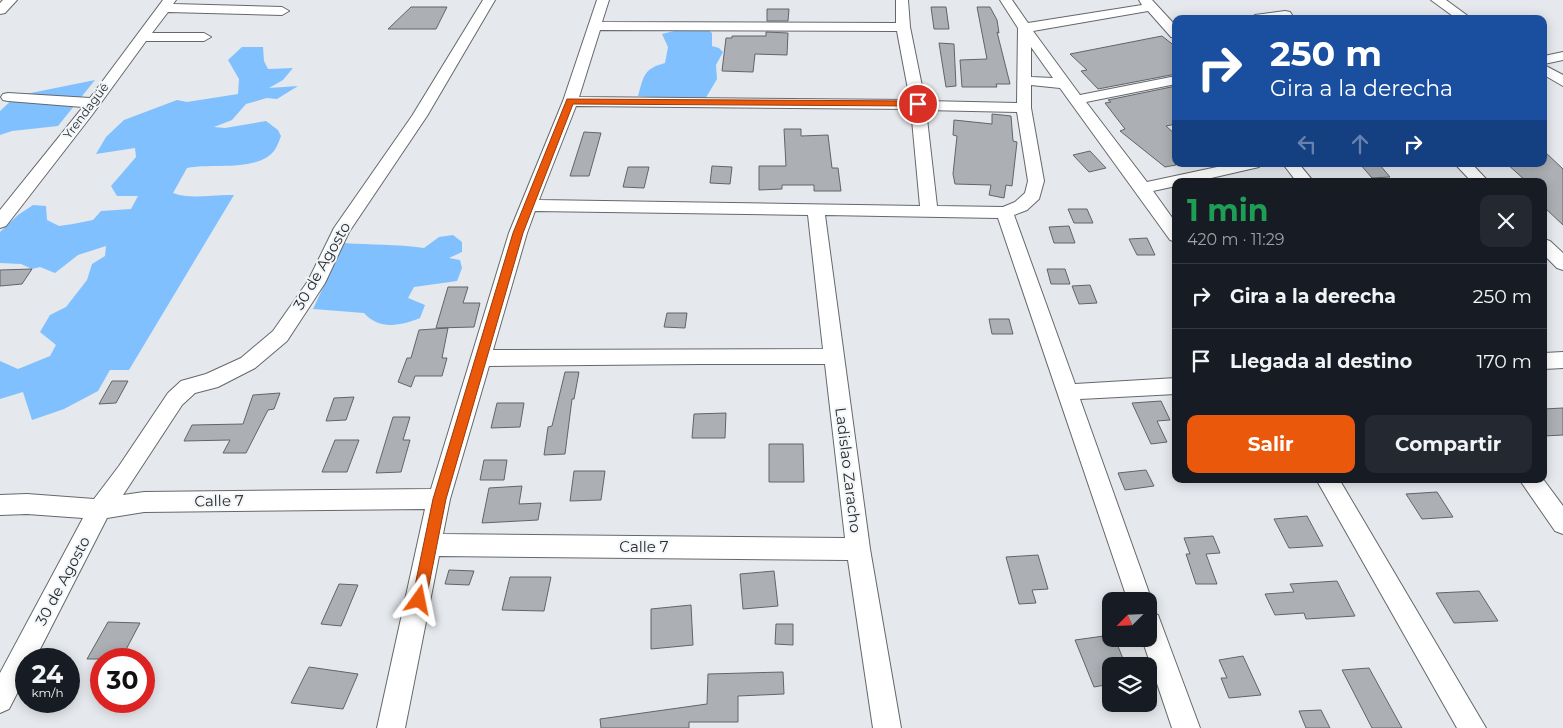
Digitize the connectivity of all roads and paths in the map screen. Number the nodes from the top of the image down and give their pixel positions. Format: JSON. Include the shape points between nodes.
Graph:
{"nodes":[{"id":1,"x":11,"y":0,"type":"edge"},
{"id":2,"x":489,"y":0,"type":"edge"},
{"id":3,"x":603,"y":0,"type":"edge"},
{"id":4,"x":902,"y":0,"type":"edge"},
{"id":5,"x":1006,"y":0,"type":"edge"},
{"id":6,"x":1437,"y":0,"type":"edge"},
{"id":7,"x":1148,"y":3,"type":"edge"},
{"id":8,"x":167,"y":4,"type":"edge"},
{"id":9,"x":0,"y":10,"type":"edge"},
{"id":10,"x":282,"y":11,"type":"dead end"},
{"id":11,"x":1460,"y":15,"type":"edge"},
{"id":12,"x":596,"y":26,"type":"junction"},
{"id":13,"x":903,"y":27,"type":"junction"},
{"id":14,"x":1024,"y":28,"type":"junction"},
{"id":15,"x":1172,"y":28,"type":"edge"},
{"id":16,"x":142,"y":37,"type":"junction"},
{"id":17,"x":204,"y":37,"type":"dead end"},
{"id":18,"x":1563,"y":56,"type":"edge"},
{"id":19,"x":1547,"y":59,"type":"edge"},
{"id":20,"x":1547,"y":71,"type":"edge"},
{"id":21,"x":1023,"y":81,"type":"junction"},
{"id":22,"x":1172,"y":81,"type":"edge"},
{"id":23,"x":1563,"y":82,"type":"edge"},
{"id":24,"x":1064,"y":84,"type":"junction"},
{"id":25,"x":8,"y":97,"type":"dead end"},
{"id":26,"x":1076,"y":100,"type":"junction"},
{"id":27,"x":570,"y":101,"type":"junction"},
{"id":28,"x":93,"y":103,"type":"junction"},
{"id":29,"x":918,"y":104,"type":"junction"},
{"id":30,"x":1024,"y":108,"type":"junction"},
{"id":31,"x":1239,"y":167,"type":"edge"},
{"id":32,"x":1293,"y":167,"type":"edge"},
{"id":33,"x":1466,"y":167,"type":"edge"},
{"id":34,"x":1189,"y":178,"type":"edge"},
{"id":35,"x":1303,"y":178,"type":"edge"},
{"id":36,"x":1477,"y":178,"type":"edge"},
{"id":37,"x":1172,"y":182,"type":"edge"},
{"id":38,"x":1144,"y":188,"type":"junction"},
{"id":39,"x":529,"y":205,"type":"junction"},
{"id":40,"x":816,"y":211,"type":"junction"},
{"id":41,"x":929,"y":212,"type":"junction"},
{"id":42,"x":1005,"y":213,"type":"junction"},
{"id":43,"x":0,"y":222,"type":"edge"},
{"id":44,"x":1172,"y":230,"type":"edge"},
{"id":45,"x":1547,"y":248,"type":"edge"},
{"id":46,"x":1563,"y":264,"type":"edge"},
{"id":47,"x":834,"y":357,"type":"junction"},
{"id":48,"x":481,"y":358,"type":"junction"},
{"id":49,"x":1563,"y":360,"type":"edge"},
{"id":50,"x":1547,"y":361,"type":"edge"},
{"id":51,"x":1172,"y":386,"type":"edge"},
{"id":52,"x":1068,"y":392,"type":"junction"},
{"id":53,"x":1329,"y":483,"type":"edge"},
{"id":54,"x":1533,"y":483,"type":"edge"},
{"id":55,"x":439,"y":499,"type":"junction"},
{"id":56,"x":0,"y":505,"type":"edge"},
{"id":57,"x":100,"y":509,"type":"junction"},
{"id":58,"x":1563,"y":524,"type":"edge"},
{"id":59,"x":431,"y":545,"type":"junction"},
{"id":60,"x":858,"y":549,"type":"junction"},
{"id":61,"x":1137,"y":592,"type":"edge"},
{"id":62,"x":1158,"y":648,"type":"edge"},
{"id":63,"x":0,"y":700,"type":"edge"},
{"id":64,"x":391,"y":728,"type":"edge"},
{"id":65,"x":887,"y":728,"type":"edge"},
{"id":66,"x":1186,"y":728,"type":"edge"},
{"id":67,"x":1472,"y":728,"type":"edge"}],
"edges":[{"from":1,"to":9,"type":"street"},
{"from":2,"to":57,"type":"street","name":"30 de Agosto","via":[[420,116],[340,232],[316,283],[280,336],[248,362],[211,381],[188,387],[175,399]]},
{"from":3,"to":12,"type":"street"},
{"from":4,"to":13,"type":"street"},
{"from":5,"to":14,"type":"street"},
{"from":6,"to":11,"type":"street"},
{"from":7,"to":14,"type":"street"},
{"from":7,"to":15,"type":"street"},
{"from":8,"to":10,"type":"street"},
{"from":8,"to":16,"type":"street","name":"Yrendagüé"},
{"from":12,"to":13,"type":"street"},
{"from":12,"to":27,"type":"street"},
{"from":13,"to":29,"type":"street"},
{"from":14,"to":21,"type":"street"},
{"from":14,"to":24,"type":"street"},
{"from":16,"to":17,"type":"street"},
{"from":16,"to":28,"type":"street","name":"Yrendagüé"},
{"from":18,"to":19,"type":"street"},
{"from":20,"to":23,"type":"street"},
{"from":21,"to":24,"type":"street"},
{"from":21,"to":30,"type":"street"},
{"from":22,"to":26,"type":"street"},
{"from":24,"to":26,"type":"street"},
{"from":25,"to":28,"type":"street"},
{"from":26,"to":38,"type":"street"},
{"from":27,"to":29,"type":"street"},
{"from":27,"to":39,"type":"street"},
{"from":28,"to":43,"type":"street","name":"Yrendagüé"},
{"from":29,"to":30,"type":"street"},
{"from":29,"to":41,"type":"street"},
{"from":30,"to":42,"type":"street","via":[[1036,181],[1033,195],[1021,206]]},
{"from":31,"to":34,"type":"street"},
{"from":32,"to":35,"type":"street"},
{"from":33,"to":36,"type":"street"},
{"from":37,"to":38,"type":"street"},
{"from":38,"to":44,"type":"street"},
{"from":39,"to":40,"type":"street"},
{"from":39,"to":48,"type":"street"},
{"from":40,"to":41,"type":"street"},
{"from":40,"to":47,"type":"street","name":"Ladislao Zaracho"},
{"from":41,"to":42,"type":"street"},
{"from":42,"to":52,"type":"street"},
{"from":45,"to":46,"type":"street"},
{"from":47,"to":48,"type":"street"},
{"from":47,"to":60,"type":"street","name":"Ladislao Zaracho"},
{"from":48,"to":55,"type":"street"},
{"from":49,"to":50,"type":"street"},
{"from":51,"to":52,"type":"street"},
{"from":52,"to":61,"type":"street"},
{"from":53,"to":67,"type":"street"},
{"from":54,"to":58,"type":"street"},
{"from":55,"to":57,"type":"street","name":"Calle 7","via":[[144,502]]},
{"from":55,"to":59,"type":"street"},
{"from":56,"to":57,"type":"street","name":"Calle 7"},
{"from":57,"to":63,"type":"street","name":"30 de Agosto"},
{"from":59,"to":60,"type":"street","name":"Calle 7"},
{"from":59,"to":64,"type":"street"},
{"from":60,"to":65,"type":"street","name":"Ladislao Zaracho"},
{"from":62,"to":66,"type":"street"}]}
